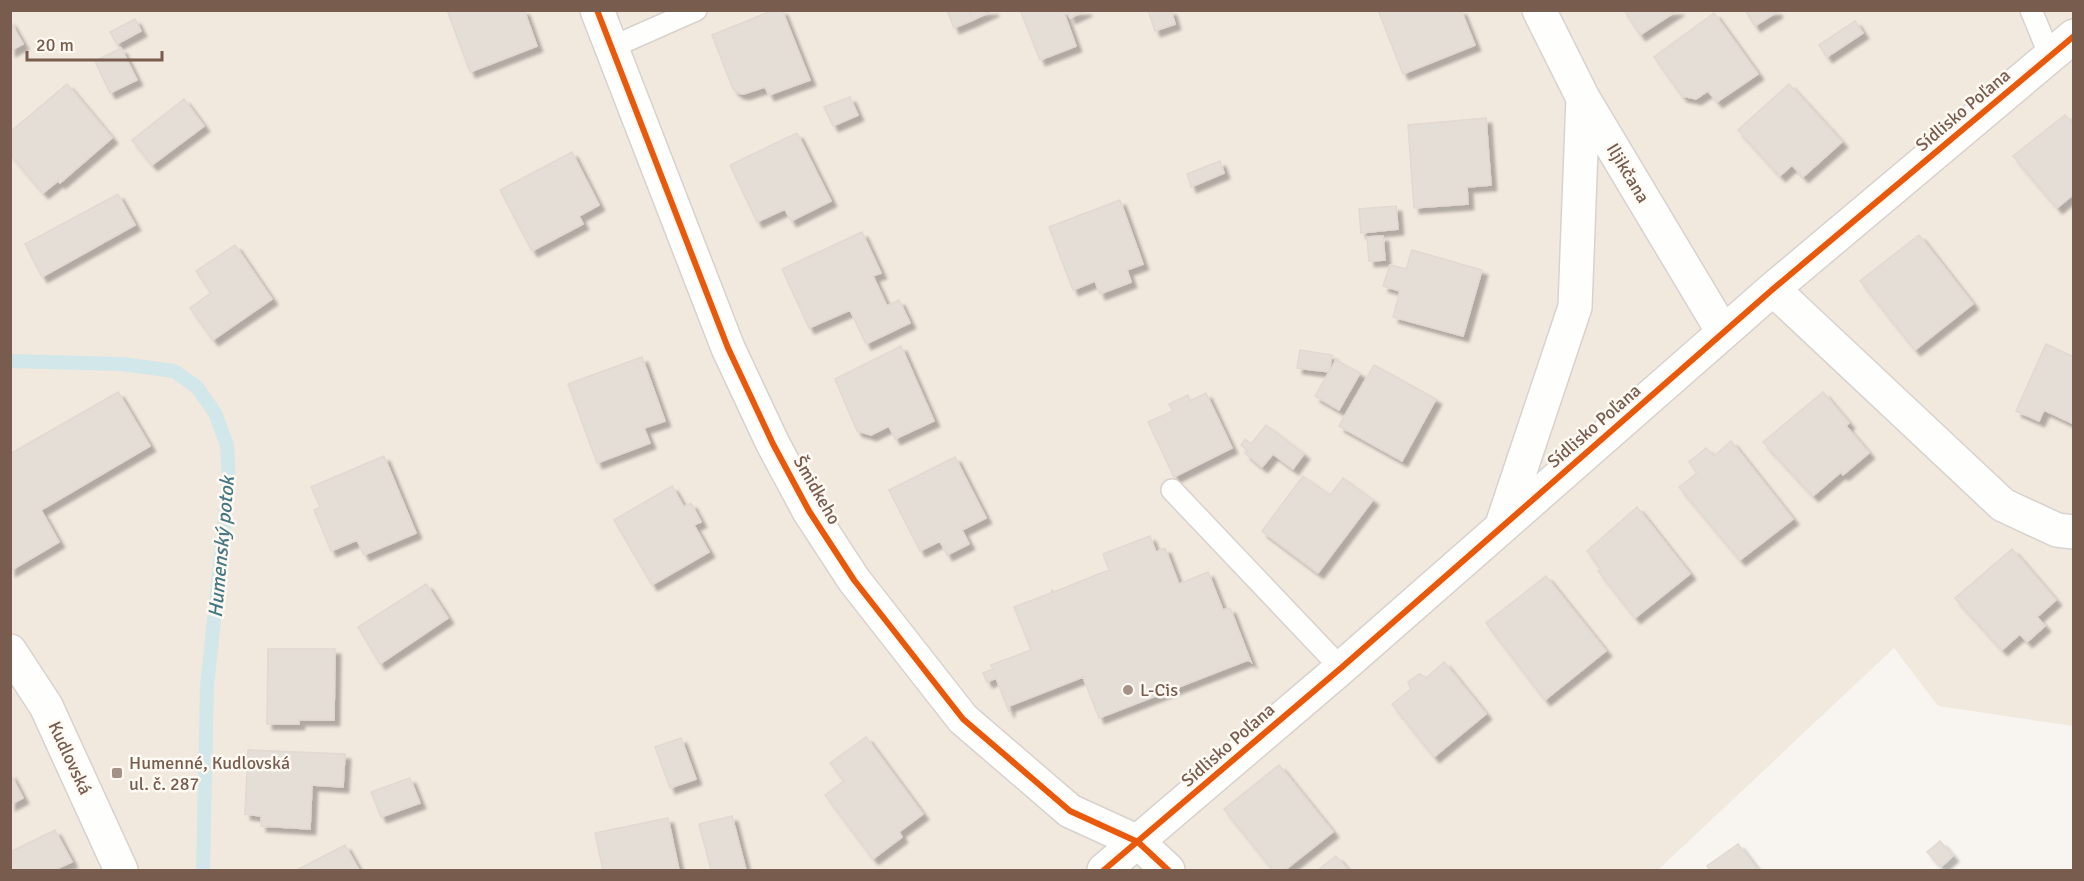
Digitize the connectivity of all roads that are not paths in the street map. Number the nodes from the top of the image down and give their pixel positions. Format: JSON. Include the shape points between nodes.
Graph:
{"nodes":[{"id":1,"x":597,"y":10,"type":"edge"},
{"id":2,"x":696,"y":10,"type":"edge"},
{"id":3,"x":1539,"y":10,"type":"edge"},
{"id":4,"x":2031,"y":10,"type":"edge"},
{"id":5,"x":2062,"y":46,"type":"edge"},
{"id":6,"x":610,"y":48,"type":"junction"},
{"id":7,"x":1583,"y":98,"type":"junction"},
{"id":8,"x":1773,"y":289,"type":"junction"},
{"id":9,"x":1723,"y":333,"type":"junction"},
{"id":10,"x":1172,"y":490,"type":"dead end"},
{"id":11,"x":1501,"y":527,"type":"junction"},
{"id":12,"x":2073,"y":532,"type":"edge"},
{"id":13,"x":10,"y":651,"type":"edge"},
{"id":14,"x":1341,"y":668,"type":"junction"},
{"id":15,"x":1138,"y":842,"type":"junction"},
{"id":16,"x":121,"y":870,"type":"edge"},
{"id":17,"x":1104,"y":870,"type":"edge"},
{"id":18,"x":1168,"y":870,"type":"edge"}],
"edges":[{"from":1,"to":6,"type":"street","name":"Šmidkeho"},
{"from":2,"to":6,"type":"lane"},
{"from":3,"to":7,"type":"street","name":"Iljikčana"},
{"from":4,"to":5,"type":"lane"},
{"from":5,"to":8,"type":"street","name":"Sídlisko Poľana"},
{"from":6,"to":15,"type":"street","name":"Šmidkeho","via":[[728,348],[809,511],[854,580],[963,719],[1070,811]]},
{"from":7,"to":9,"type":"street","name":"Iljikčana"},
{"from":7,"to":11,"type":"street","via":[[1575,307]]},
{"from":8,"to":9,"type":"street","name":"Sídlisko Poľana"},
{"from":8,"to":12,"type":"street","via":[[2003,506],[2057,530]]},
{"from":9,"to":11,"type":"street","name":"Sídlisko Poľana"},
{"from":10,"to":14,"type":"lane"},
{"from":11,"to":14,"type":"street","name":"Sídlisko Poľana"},
{"from":13,"to":16,"type":"street","name":"Kudlovská","via":[[46,706]]},
{"from":14,"to":15,"type":"street","name":"Sídlisko Poľana"},
{"from":15,"to":17,"type":"street"},
{"from":15,"to":18,"type":"street","name":"Šmidkeho"}]}
